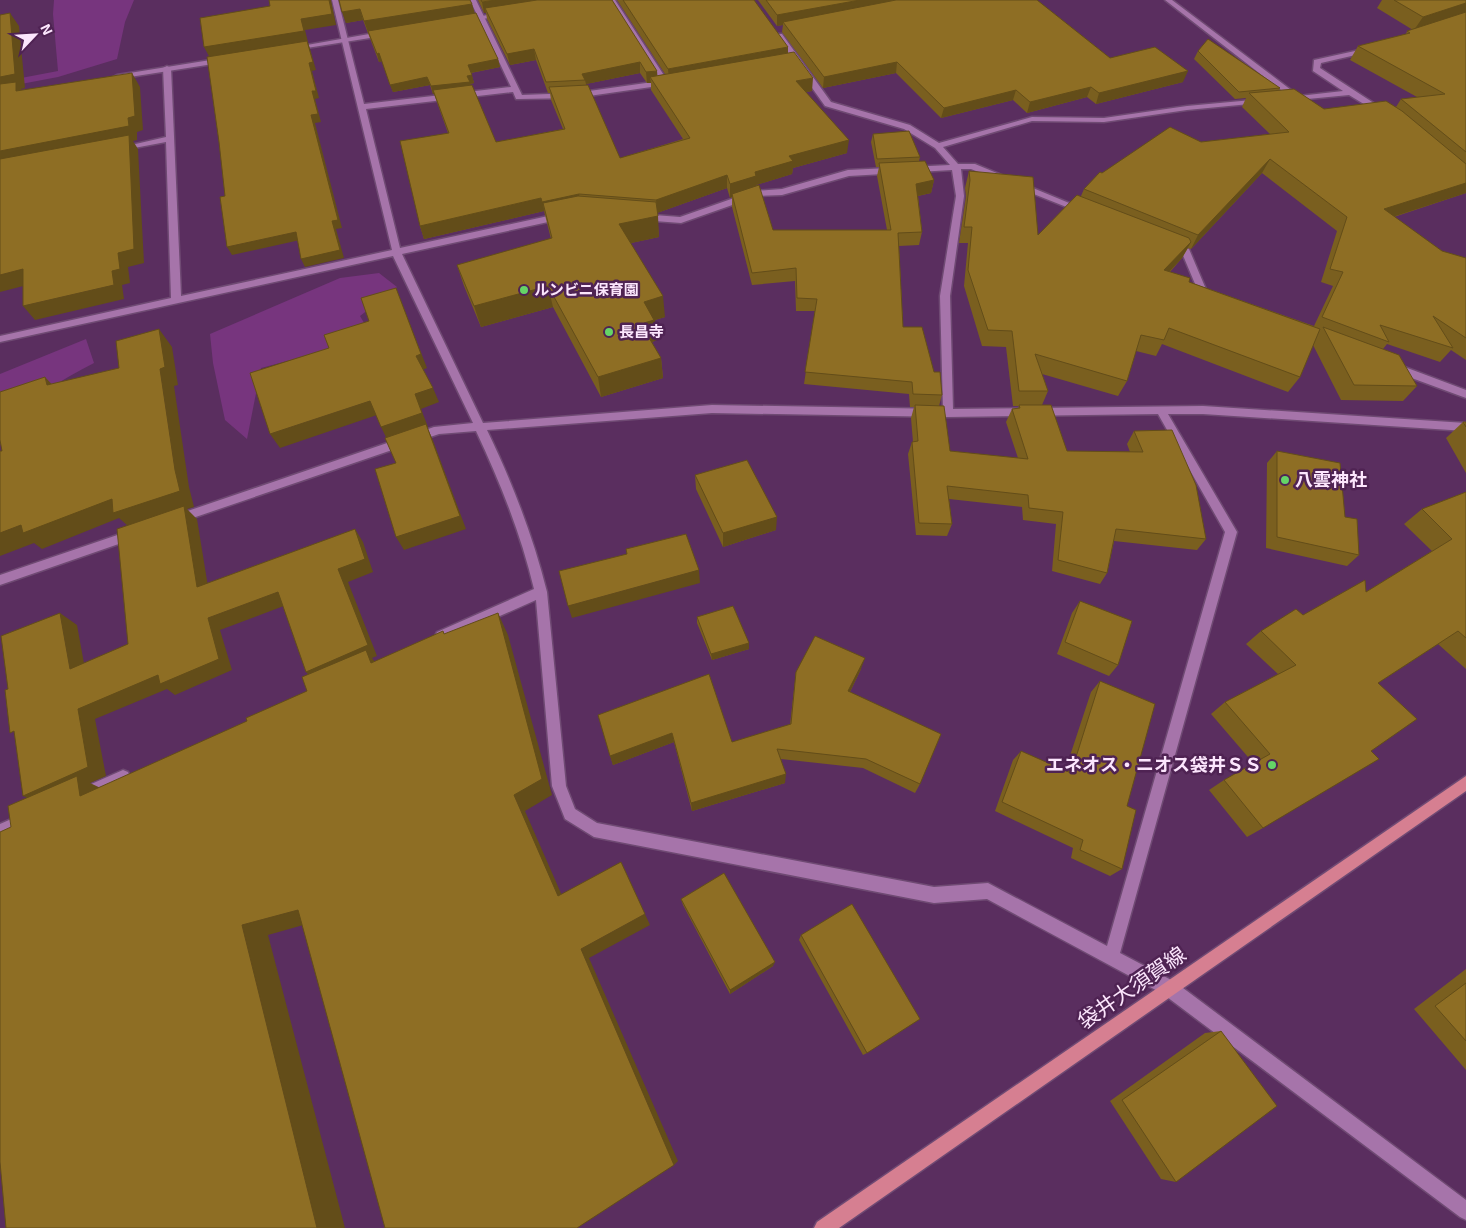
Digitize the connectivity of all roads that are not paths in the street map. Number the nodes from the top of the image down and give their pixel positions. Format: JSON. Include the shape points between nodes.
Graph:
{"nodes":[{"id":1,"x":335,"y":0,"type":"edge"},
{"id":2,"x":473,"y":0,"type":"edge"},
{"id":3,"x":612,"y":0,"type":"edge"},
{"id":4,"x":1168,"y":0,"type":"edge"},
{"id":5,"x":510,"y":13,"type":"edge"},
{"id":6,"x":480,"y":18,"type":"junction"},
{"id":7,"x":451,"y":23,"type":"edge"},
{"id":8,"x":784,"y":28,"type":"edge"},
{"id":9,"x":393,"y":32,"type":"edge"},
{"id":10,"x":345,"y":40,"type":"junction"},
{"id":11,"x":1381,"y":46,"type":"edge"},
{"id":12,"x":286,"y":50,"type":"edge"},
{"id":13,"x":236,"y":57,"type":"edge"},
{"id":14,"x":168,"y":68,"type":"junction"},
{"id":15,"x":108,"y":78,"type":"edge"},
{"id":16,"x":675,"y":81,"type":"edge"},
{"id":17,"x":665,"y":83,"type":"junction"},
{"id":18,"x":515,"y":89,"type":"junction"},
{"id":19,"x":1350,"y":93,"type":"junction"},
{"id":20,"x":1297,"y":98,"type":"junction"},
{"id":21,"x":1270,"y":100,"type":"edge"},
{"id":22,"x":1279,"y":100,"type":"edge"},
{"id":23,"x":361,"y":107,"type":"junction"},
{"id":24,"x":1392,"y":117,"type":"edge"},
{"id":25,"x":170,"y":139,"type":"junction"},
{"id":26,"x":938,"y":146,"type":"junction"},
{"id":27,"x":104,"y":151,"type":"edge"},
{"id":28,"x":956,"y":167,"type":"junction"},
{"id":29,"x":572,"y":214,"type":"edge"},
{"id":30,"x":1093,"y":214,"type":"edge"},
{"id":31,"x":627,"y":216,"type":"edge"},
{"id":32,"x":1158,"y":240,"type":"edge"},
{"id":33,"x":397,"y":254,"type":"junction"},
{"id":34,"x":176,"y":300,"type":"junction"},
{"id":35,"x":1223,"y":303,"type":"edge"},
{"id":36,"x":0,"y":339,"type":"edge"},
{"id":37,"x":1382,"y":362,"type":"edge"},
{"id":38,"x":1466,"y":394,"type":"edge"},
{"id":39,"x":1161,"y":411,"type":"junction"},
{"id":40,"x":948,"y":413,"type":"junction"},
{"id":41,"x":479,"y":426,"type":"junction"},
{"id":42,"x":1466,"y":427,"type":"edge"},
{"id":43,"x":168,"y":523,"type":"edge"},
{"id":44,"x":140,"y":532,"type":"edge"},
{"id":45,"x":0,"y":580,"type":"edge"},
{"id":46,"x":540,"y":592,"type":"junction"},
{"id":47,"x":432,"y":640,"type":"edge"},
{"id":48,"x":135,"y":772,"type":"edge"},
{"id":49,"x":1466,"y":783,"type":"edge"},
{"id":50,"x":72,"y":800,"type":"edge"},
{"id":51,"x":36,"y":816,"type":"edge"},
{"id":52,"x":0,"y":832,"type":"edge"},
{"id":53,"x":1111,"y":958,"type":"junction"},
{"id":54,"x":1168,"y":988,"type":"junction"},
{"id":55,"x":1466,"y":1211,"type":"edge"},
{"id":56,"x":823,"y":1228,"type":"edge"}],
"edges":[{"from":1,"to":10,"type":"street"},
{"from":2,"to":6,"type":"street"},
{"from":3,"to":17,"type":"street"},
{"from":4,"to":20,"type":"street"},
{"from":5,"to":6,"type":"street"},
{"from":6,"to":7,"type":"street"},
{"from":6,"to":18,"type":"street"},
{"from":8,"to":26,"type":"street","via":[[774,30],[791,60],[828,104],[907,127]]},
{"from":9,"to":10,"type":"street"},
{"from":10,"to":12,"type":"street"},
{"from":10,"to":23,"type":"street"},
{"from":11,"to":19,"type":"street","via":[[1317,62],[1316,69]]},
{"from":13,"to":14,"type":"street"},
{"from":14,"to":15,"type":"street"},
{"from":14,"to":25,"type":"street"},
{"from":16,"to":17,"type":"street"},
{"from":17,"to":18,"type":"street","via":[[594,95],[549,98],[519,97]]},
{"from":18,"to":23,"type":"street"},
{"from":19,"to":20,"type":"street"},
{"from":19,"to":24,"type":"street"},
{"from":20,"to":22,"type":"street"},
{"from":21,"to":26,"type":"street","via":[[1104,120],[1032,119]]},
{"from":23,"to":33,"type":"street"},
{"from":25,"to":27,"type":"street"},
{"from":25,"to":34,"type":"street"},
{"from":26,"to":28,"type":"street"},
{"from":28,"to":30,"type":"street","via":[[972,166]]},
{"from":28,"to":31,"type":"street","via":[[848,173],[782,192],[757,194],[681,220]]},
{"from":28,"to":40,"type":"street","via":[[960,196],[945,296]]},
{"from":29,"to":33,"type":"street"},
{"from":32,"to":35,"type":"street","via":[[1186,251],[1204,296]]},
{"from":33,"to":34,"type":"street"},
{"from":33,"to":41,"type":"street"},
{"from":34,"to":36,"type":"street"},
{"from":37,"to":38,"type":"street"},
{"from":39,"to":40,"type":"street"},
{"from":39,"to":42,"type":"street","via":[[1203,410]]},
{"from":39,"to":53,"type":"street","via":[[1231,532]]},
{"from":40,"to":41,"type":"street","via":[[712,409]]},
{"from":41,"to":43,"type":"street","via":[[438,430]]},
{"from":41,"to":46,"type":"street","via":[[505,480],[535,567]]},
{"from":44,"to":45,"type":"street"},
{"from":46,"to":47,"type":"street"},
{"from":46,"to":53,"type":"street","via":[[559,786],[570,814],[594,830],[934,895],[988,891]]},
{"from":48,"to":50,"type":"street"},
{"from":49,"to":54,"type":"main road","name":"袋井大須賀線"},
{"from":51,"to":52,"type":"street"},
{"from":53,"to":54,"type":"street"},
{"from":54,"to":55,"type":"street"},
{"from":54,"to":56,"type":"main road","name":"袋井大須賀線"}]}
